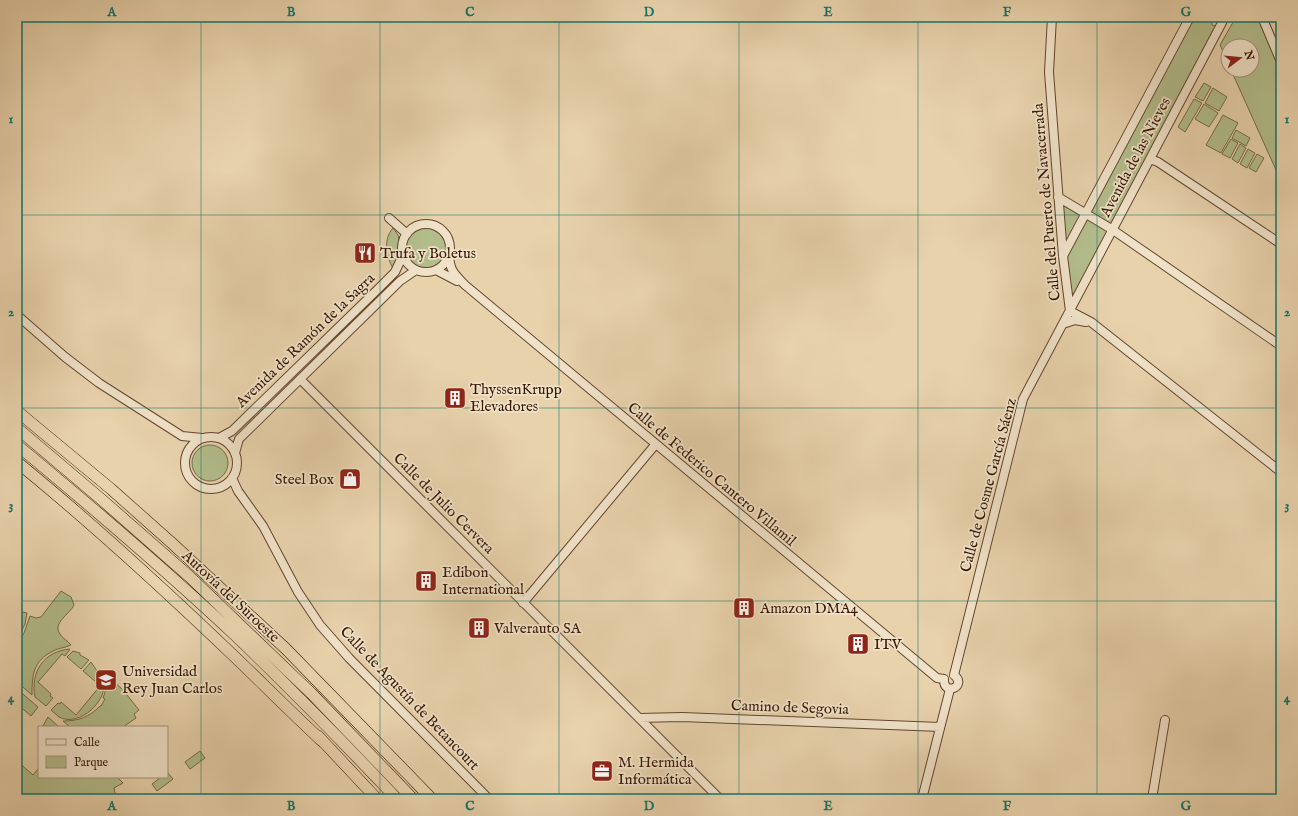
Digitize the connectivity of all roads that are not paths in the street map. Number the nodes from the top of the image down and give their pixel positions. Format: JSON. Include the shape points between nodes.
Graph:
{"nodes":[{"id":1,"x":1052,"y":17,"type":"edge"},
{"id":2,"x":1190,"y":17,"type":"edge"},
{"id":3,"x":1225,"y":17,"type":"edge"},
{"id":4,"x":1262,"y":17,"type":"edge"},
{"id":5,"x":1281,"y":62,"type":"edge"},
{"id":6,"x":1150,"y":159,"type":"junction"},
{"id":7,"x":1058,"y":197,"type":"junction"},
{"id":8,"x":1086,"y":214,"type":"junction"},
{"id":9,"x":389,"y":218,"type":"dead end"},
{"id":10,"x":1112,"y":230,"type":"junction"},
{"id":11,"x":407,"y":234,"type":"junction"},
{"id":12,"x":1281,"y":244,"type":"edge"},
{"id":13,"x":450,"y":252,"type":"junction"},
{"id":14,"x":403,"y":255,"type":"junction"},
{"id":15,"x":1063,"y":256,"type":"junction"},
{"id":16,"x":416,"y":270,"type":"junction"},
{"id":17,"x":436,"y":270,"type":"junction"},
{"id":18,"x":465,"y":286,"type":"junction"},
{"id":19,"x":1070,"y":310,"type":"junction"},
{"id":20,"x":17,"y":315,"type":"edge"},
{"id":21,"x":1091,"y":322,"type":"junction"},
{"id":22,"x":1062,"y":324,"type":"junction"},
{"id":23,"x":1281,"y":346,"type":"edge"},
{"id":24,"x":300,"y":379,"type":"junction"},
{"id":25,"x":17,"y":411,"type":"edge"},
{"id":26,"x":17,"y":428,"type":"edge"},
{"id":27,"x":182,"y":436,"type":"junction"},
{"id":28,"x":202,"y":438,"type":"junction"},
{"id":29,"x":219,"y":438,"type":"junction"},
{"id":30,"x":17,"y":445,"type":"edge"},
{"id":31,"x":656,"y":445,"type":"junction"},
{"id":32,"x":190,"y":448,"type":"junction"},
{"id":33,"x":235,"y":453,"type":"junction"},
{"id":34,"x":17,"y":462,"type":"edge"},
{"id":35,"x":1281,"y":472,"type":"edge"},
{"id":36,"x":232,"y":478,"type":"junction"},
{"id":37,"x":219,"y":487,"type":"junction"},
{"id":38,"x":238,"y":491,"type":"junction"},
{"id":39,"x":113,"y":525,"type":"junction"},
{"id":40,"x":523,"y":603,"type":"junction"},
{"id":41,"x":954,"y":675,"type":"junction"},
{"id":42,"x":944,"y":679,"type":"junction"},
{"id":43,"x":950,"y":689,"type":"junction"},
{"id":44,"x":640,"y":718,"type":"junction"},
{"id":45,"x":1165,"y":720,"type":"dead end"},
{"id":46,"x":940,"y":727,"type":"junction"},
{"id":47,"x":322,"y":741,"type":"junction"},
{"id":48,"x":377,"y":799,"type":"edge"},
{"id":49,"x":397,"y":799,"type":"edge"},
{"id":50,"x":413,"y":799,"type":"edge"},
{"id":51,"x":432,"y":799,"type":"edge"},
{"id":52,"x":489,"y":799,"type":"edge"},
{"id":53,"x":720,"y":799,"type":"edge"},
{"id":54,"x":922,"y":799,"type":"edge"},
{"id":55,"x":1152,"y":799,"type":"edge"}],
"edges":[{"from":1,"to":7,"type":"street","name":"Calle del Puerto de Navacerrada","via":[[1049,72]]},
{"from":2,"to":8,"type":"street","name":"Avenida de las Nieves"},
{"from":3,"to":6,"type":"street","name":"Avenida de las Nieves"},
{"from":4,"to":5,"type":"street"},
{"from":6,"to":10,"type":"street","name":"Avenida de las Nieves"},
{"from":6,"to":12,"type":"street"},
{"from":7,"to":8,"type":"street"},
{"from":7,"to":15,"type":"street","name":"Calle del Puerto de Navacerrada"},
{"from":8,"to":10,"type":"street"},
{"from":8,"to":15,"type":"street","name":"Avenida de las Nieves"},
{"from":9,"to":11,"type":"street"},
{"from":10,"to":19,"type":"street","name":"Avenida de las Nieves"},
{"from":10,"to":23,"type":"street"},
{"from":11,"to":13,"type":"street","via":[[422,225],[439,228],[446,235]]},
{"from":11,"to":14,"type":"street","via":[[402,248]]},
{"from":13,"to":17,"type":"street","via":[[443,265]]},
{"from":13,"to":18,"type":"street","name":"Calle de Federico Cantero Villamil","via":[[449,264],[452,271]]},
{"from":14,"to":16,"type":"street"},
{"from":14,"to":29,"type":"street","name":"Avenida de Ramón de la Sagra","via":[[394,273],[374,293],[232,431]]},
{"from":15,"to":19,"type":"street","name":"Calle del Puerto de Navacerrada"},
{"from":16,"to":17,"type":"street"},
{"from":16,"to":24,"type":"street","name":"Avenida de Ramón de la Sagra","via":[[400,280]]},
{"from":17,"to":18,"type":"street","name":"Calle de Federico Cantero Villamil"},
{"from":18,"to":31,"type":"street","name":"Calle de Federico Cantero Villamil"},
{"from":19,"to":21,"type":"street","name":"Calle del Puerto de Navacerrada"},
{"from":19,"to":22,"type":"street","name":"Calle de Cosme García Sáenz"},
{"from":20,"to":27,"type":"street","via":[[65,358]]},
{"from":21,"to":22,"type":"street","via":[[1075,320]]},
{"from":21,"to":35,"type":"street","name":"Calle del Puerto de Navacerrada"},
{"from":22,"to":41,"type":"street","name":"Calle de Cosme García Sáenz","via":[[1023,399]]},
{"from":24,"to":33,"type":"street","name":"Avenida de Ramón de la Sagra","via":[[239,439]]},
{"from":24,"to":40,"type":"street","name":"Calle de Julio Cervera"},
{"from":25,"to":51,"type":"highway","via":[[117,494],[286,649]]},
{"from":26,"to":50,"type":"highway","name":"Autovía del Suroeste","via":[[190,577],[311,693]]},
{"from":27,"to":28,"type":"street"},
{"from":27,"to":32,"type":"street","via":[[182,443]]},
{"from":28,"to":29,"type":"street"},
{"from":28,"to":32,"type":"street"},
{"from":29,"to":33,"type":"street"},
{"from":30,"to":39,"type":"highway","name":"Autovía del Suroeste"},
{"from":31,"to":40,"type":"street"},
{"from":31,"to":42,"type":"street","name":"Calle de Federico Cantero Villamil","via":[[937,678]]},
{"from":32,"to":37,"type":"street","via":[[185,464],[191,478],[204,488]]},
{"from":33,"to":36,"type":"street","via":[[236,470]]},
{"from":34,"to":47,"type":"highway","via":[[111,542]]},
{"from":36,"to":37,"type":"street"},
{"from":36,"to":38,"type":"street","name":"Calle de Agustín de Betancourt"},
{"from":37,"to":38,"type":"street"},
{"from":38,"to":52,"type":"street","name":"Calle de Agustín de Betancourt","via":[[263,526],[298,592],[320,624],[349,658]]},
{"from":39,"to":47,"type":"highway","via":[[125,541],[218,627]]},
{"from":39,"to":49,"type":"highway","name":"Autovía del Suroeste","via":[[243,643]]},
{"from":40,"to":44,"type":"street","name":"Calle de Julio Cervera"},
{"from":41,"to":42,"type":"street","via":[[948,675]]},
{"from":41,"to":43,"type":"street","via":[[958,683]]},
{"from":42,"to":43,"type":"street"},
{"from":43,"to":46,"type":"street"},
{"from":44,"to":46,"type":"street","name":"Camino de Segovia"},
{"from":44,"to":53,"type":"street","name":"Calle de Julio Cervera"},
{"from":45,"to":55,"type":"street"},
{"from":46,"to":54,"type":"street"},
{"from":47,"to":48,"type":"highway"}]}
